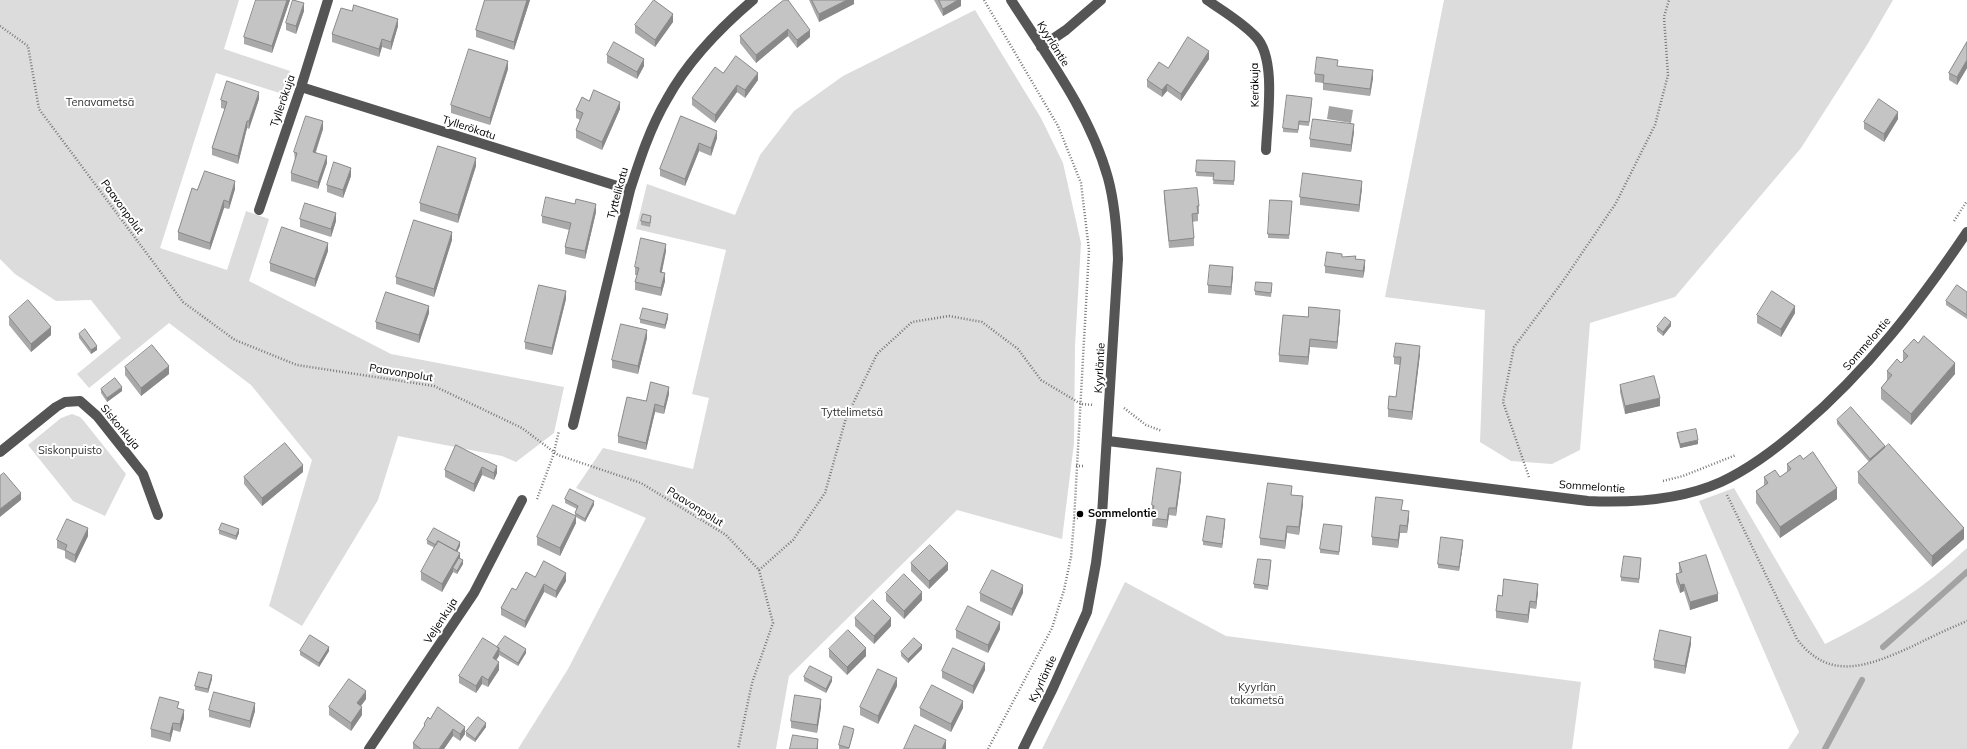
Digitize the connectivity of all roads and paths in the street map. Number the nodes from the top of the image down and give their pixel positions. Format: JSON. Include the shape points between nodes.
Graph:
{"nodes":[{"id":1,"x":328,"y":0,"type":"edge"},
{"id":2,"x":753,"y":0,"type":"edge"},
{"id":3,"x":984,"y":0,"type":"edge"},
{"id":4,"x":1011,"y":0,"type":"edge"},
{"id":5,"x":1101,"y":0,"type":"edge"},
{"id":6,"x":1206,"y":0,"type":"edge"},
{"id":7,"x":1669,"y":0,"type":"edge"},
{"id":8,"x":0,"y":26,"type":"edge"},
{"id":9,"x":1041,"y":48,"type":"junction"},
{"id":10,"x":301,"y":87,"type":"junction"},
{"id":11,"x":1266,"y":150,"type":"dead end"},
{"id":12,"x":630,"y":190,"type":"junction"},
{"id":13,"x":1967,"y":201,"type":"edge"},
{"id":14,"x":259,"y":210,"type":"dead end"},
{"id":15,"x":1950,"y":228,"type":"dead end"},
{"id":16,"x":1967,"y":232,"type":"edge"},
{"id":17,"x":1081,"y":404,"type":"junction"},
{"id":18,"x":1124,"y":407,"type":"dead end"},
{"id":19,"x":573,"y":425,"type":"dead end"},
{"id":20,"x":1167,"y":433,"type":"dead end"},
{"id":21,"x":1108,"y":441,"type":"junction"},
{"id":22,"x":0,"y":452,"type":"edge"},
{"id":23,"x":1737,"y":454,"type":"dead end"},
{"id":24,"x":1076,"y":466,"type":"junction"},
{"id":25,"x":1083,"y":466,"type":"dead end"},
{"id":26,"x":1521,"y":476,"type":"dead end"},
{"id":27,"x":1528,"y":477,"type":"junction"},
{"id":28,"x":1536,"y":478,"type":"dead end"},
{"id":29,"x":1657,"y":482,"type":"dead end"},
{"id":30,"x":1720,"y":482,"type":"junction"},
{"id":31,"x":522,"y":500,"type":"dead end"},
{"id":32,"x":158,"y":515,"type":"dead end"},
{"id":33,"x":1074,"y":518,"type":"junction"},
{"id":34,"x":1080,"y":518,"type":"dead end"},
{"id":35,"x":759,"y":570,"type":"junction"},
{"id":36,"x":1967,"y":621,"type":"edge"},
{"id":37,"x":369,"y":749,"type":"edge"},
{"id":38,"x":738,"y":749,"type":"edge"},
{"id":39,"x":988,"y":749,"type":"edge"},
{"id":40,"x":1023,"y":749,"type":"edge"}],
"edges":[{"from":1,"to":10,"type":"street","name":"Tyllerökuja"},
{"from":2,"to":12,"type":"street","name":"Tyttelikatu","via":[[701,52],[667,98],[641,154]]},
{"from":3,"to":17,"type":"path","via":[[1058,126],[1081,183],[1089,250]]},
{"from":4,"to":9,"type":"street","name":"Kyyrläntie"},
{"from":5,"to":9,"type":"street"},
{"from":6,"to":11,"type":"street","name":"Keräkuja","via":[[1256,37],[1267,54],[1269,76]]},
{"from":7,"to":27,"type":"path","via":[[1664,17],[1668,75],[1655,125],[1616,203],[1514,347],[1503,402]]},
{"from":8,"to":35,"type":"path","name":"Paavonpolut","via":[[28,46],[39,109],[183,302],[194,311],[235,340],[297,365],[434,386],[522,428],[558,455],[641,483],[726,535]]},
{"from":9,"to":21,"type":"street","name":"Kyyrläntie","via":[[1088,124],[1112,196],[1117,227],[1118,259]]},
{"from":10,"to":12,"type":"street","name":"Tyllerökatu"},
{"from":10,"to":14,"type":"street","name":"Tyllerökuja"},
{"from":12,"to":19,"type":"street","name":"Tyttelikatu"},
{"from":13,"to":15,"type":"path"},
{"from":16,"to":30,"type":"street","name":"Sommelontie","via":[[1909,315],[1847,386],[1782,444],[1746,470]]},
{"from":17,"to":24,"type":"path"},
{"from":17,"to":35,"type":"path","via":[[1041,380],[1018,349],[982,322],[949,316],[912,322],[877,354],[846,418],[825,494],[793,540]]},
{"from":18,"to":20,"type":"path","via":[[1146,425]]},
{"from":21,"to":30,"type":"street","name":"Sommelontie","via":[[1616,503],[1689,492]]},
{"from":21,"to":40,"type":"street","name":"Kyyrläntie","via":[[1099,542],[1087,612]]},
{"from":22,"to":32,"type":"street","name":"Siskonkuja","via":[[56,407],[65,402],[80,401],[97,416],[143,474]]},
{"from":23,"to":29,"type":"path","via":[[1683,476]]},
{"from":24,"to":25,"type":"path"},
{"from":24,"to":33,"type":"path"},
{"from":26,"to":27,"type":"path"},
{"from":27,"to":28,"type":"path"},
{"from":30,"to":36,"type":"path","via":[[1797,639],[1804,648],[1824,662],[1848,667],[1864,666]]},
{"from":31,"to":37,"type":"street","name":"Veljenkuja","via":[[474,593]]},
{"from":33,"to":34,"type":"path"},
{"from":33,"to":39,"type":"path","via":[[1064,590],[1052,628]]},
{"from":35,"to":38,"type":"path","name":"Paavonpolut","via":[[773,623],[752,683]]}]}
